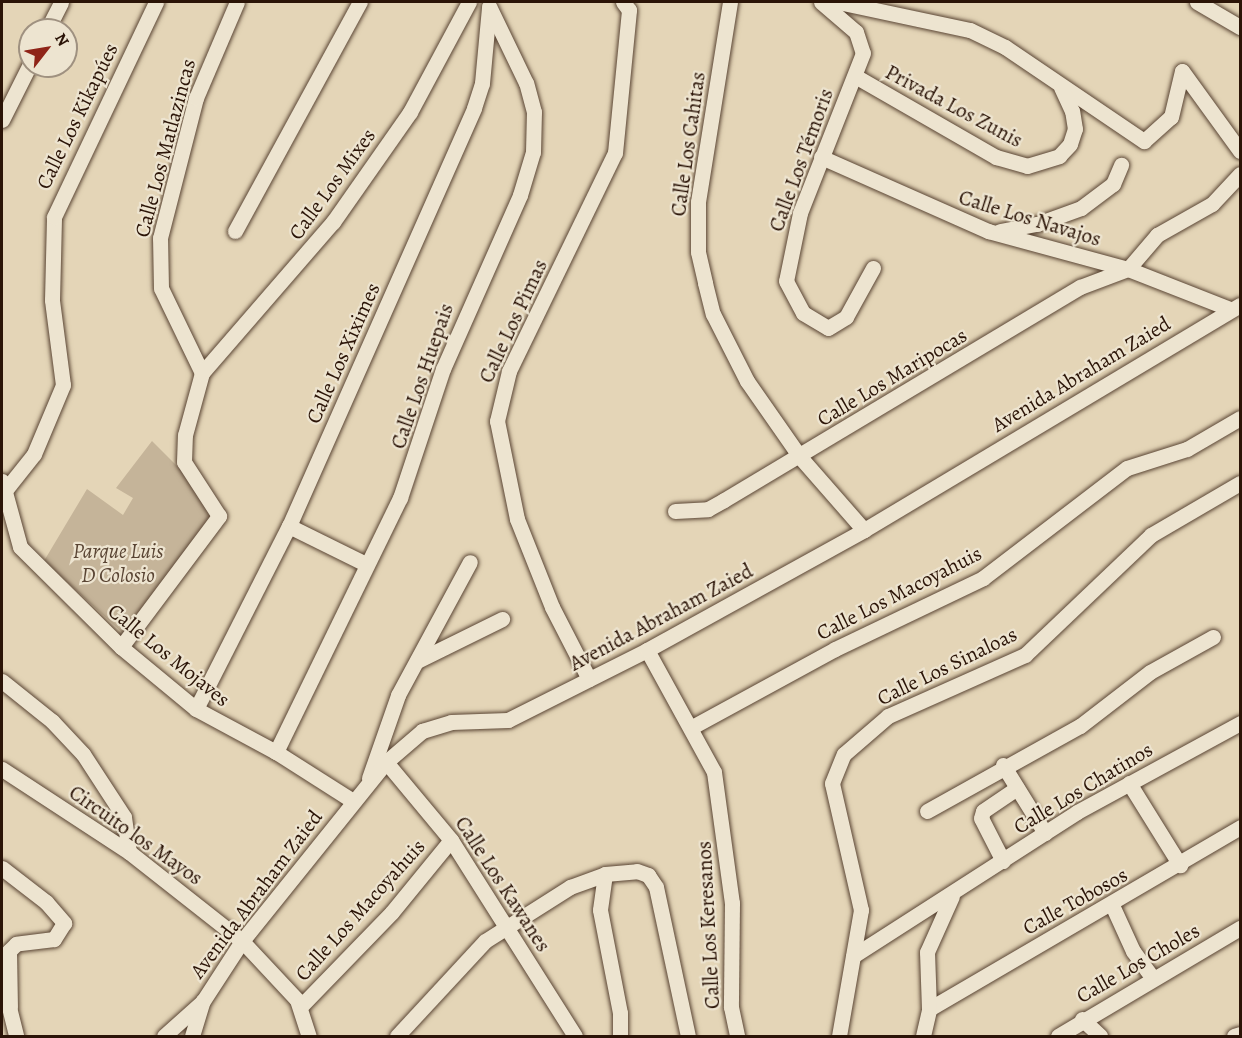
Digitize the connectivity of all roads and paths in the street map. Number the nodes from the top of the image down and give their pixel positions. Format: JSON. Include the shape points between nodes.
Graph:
{"nodes":[{"id":1,"x":61,"y":2,"type":"edge"},
{"id":2,"x":156,"y":2,"type":"edge"},
{"id":3,"x":237,"y":2,"type":"edge"},
{"id":4,"x":360,"y":2,"type":"edge"},
{"id":5,"x":470,"y":2,"type":"edge"},
{"id":6,"x":730,"y":2,"type":"edge"},
{"id":7,"x":821,"y":2,"type":"edge"},
{"id":8,"x":838,"y":2,"type":"edge"},
{"id":9,"x":1197,"y":2,"type":"edge"},
{"id":10,"x":489,"y":4,"type":"edge"},
{"id":11,"x":628,"y":4,"type":"edge"},
{"id":12,"x":53,"y":18,"type":"edge"},
{"id":13,"x":1240,"y":27,"type":"edge"},
{"id":14,"x":855,"y":76,"type":"junction"},
{"id":15,"x":23,"y":78,"type":"edge"},
{"id":16,"x":1059,"y":83,"type":"junction"},
{"id":17,"x":2,"y":120,"type":"edge"},
{"id":18,"x":1240,"y":151,"type":"edge"},
{"id":19,"x":821,"y":157,"type":"junction"},
{"id":20,"x":1121,"y":165,"type":"dead end"},
{"id":21,"x":1240,"y":174,"type":"edge"},
{"id":22,"x":235,"y":231,"type":"dead end"},
{"id":23,"x":988,"y":231,"type":"junction"},
{"id":24,"x":873,"y":268,"type":"dead end"},
{"id":25,"x":1128,"y":269,"type":"junction"},
{"id":26,"x":1235,"y":307,"type":"edge"},
{"id":27,"x":202,"y":373,"type":"junction"},
{"id":28,"x":1240,"y":418,"type":"edge"},
{"id":29,"x":800,"y":457,"type":"junction"},
{"id":30,"x":1240,"y":483,"type":"edge"},
{"id":31,"x":4,"y":484,"type":"edge"},
{"id":32,"x":675,"y":511,"type":"dead end"},
{"id":33,"x":289,"y":526,"type":"junction"},
{"id":34,"x":864,"y":530,"type":"junction"},
{"id":35,"x":8,"y":534,"type":"edge"},
{"id":36,"x":470,"y":562,"type":"dead end"},
{"id":37,"x":366,"y":564,"type":"junction"},
{"id":38,"x":502,"y":619,"type":"dead end"},
{"id":39,"x":1213,"y":637,"type":"dead end"},
{"id":40,"x":121,"y":647,"type":"junction"},
{"id":41,"x":647,"y":650,"type":"junction"},
{"id":42,"x":417,"y":661,"type":"junction"},
{"id":43,"x":589,"y":679,"type":"junction"},
{"id":44,"x":2,"y":681,"type":"edge"},
{"id":45,"x":196,"y":709,"type":"junction"},
{"id":46,"x":1240,"y":723,"type":"edge"},
{"id":47,"x":692,"y":727,"type":"junction"},
{"id":48,"x":276,"y":752,"type":"junction"},
{"id":49,"x":386,"y":762,"type":"junction"},
{"id":50,"x":1003,"y":765,"type":"junction"},
{"id":51,"x":2,"y":769,"type":"edge"},
{"id":52,"x":1129,"y":783,"type":"junction"},
{"id":53,"x":368,"y":784,"type":"junction"},
{"id":54,"x":1017,"y":788,"type":"junction"},
{"id":55,"x":352,"y":801,"type":"junction"},
{"id":56,"x":927,"y":811,"type":"dead end"},
{"id":57,"x":1240,"y":827,"type":"edge"},
{"id":58,"x":1045,"y":833,"type":"junction"},
{"id":59,"x":451,"y":840,"type":"junction"},
{"id":60,"x":129,"y":852,"type":"junction"},
{"id":61,"x":1003,"y":861,"type":"junction"},
{"id":62,"x":1180,"y":865,"type":"junction"},
{"id":63,"x":2,"y":868,"type":"edge"},
{"id":64,"x":605,"y":874,"type":"junction"},
{"id":65,"x":952,"y":896,"type":"junction"},
{"id":66,"x":1112,"y":905,"type":"junction"},
{"id":67,"x":508,"y":925,"type":"junction"},
{"id":68,"x":1240,"y":928,"type":"edge"},
{"id":69,"x":242,"y":941,"type":"junction"},
{"id":70,"x":853,"y":956,"type":"junction"},
{"id":71,"x":1153,"y":979,"type":"junction"},
{"id":72,"x":2,"y":985,"type":"edge"},
{"id":73,"x":203,"y":1001,"type":"junction"},
{"id":74,"x":10,"y":1007,"type":"junction"},
{"id":75,"x":300,"y":1007,"type":"junction"},
{"id":76,"x":929,"y":1009,"type":"junction"},
{"id":77,"x":1082,"y":1019,"type":"junction"},
{"id":78,"x":1240,"y":1034,"type":"edge"},
{"id":79,"x":16,"y":1036,"type":"edge"},
{"id":80,"x":164,"y":1036,"type":"edge"},
{"id":81,"x":192,"y":1036,"type":"edge"},
{"id":82,"x":309,"y":1036,"type":"edge"},
{"id":83,"x":398,"y":1036,"type":"edge"},
{"id":84,"x":575,"y":1036,"type":"edge"},
{"id":85,"x":620,"y":1036,"type":"edge"},
{"id":86,"x":688,"y":1036,"type":"edge"},
{"id":87,"x":737,"y":1036,"type":"edge"},
{"id":88,"x":839,"y":1036,"type":"edge"},
{"id":89,"x":923,"y":1036,"type":"edge"},
{"id":90,"x":1058,"y":1036,"type":"edge"},
{"id":91,"x":1100,"y":1036,"type":"edge"},
{"id":92,"x":1234,"y":1036,"type":"edge"}],
"edges":[{"from":1,"to":12,"type":"street"},
{"from":2,"to":31,"type":"street","name":"Calle Los Kikapúes","via":[[54,217],[52,300],[63,385],[34,454]]},
{"from":3,"to":27,"type":"street","name":"Calle Los Matlazincas","via":[[196,98],[160,238],[161,288]]},
{"from":4,"to":22,"type":"street"},
{"from":5,"to":27,"type":"street","name":"Calle Los Mixes","via":[[410,112],[333,222]]},
{"from":6,"to":29,"type":"street","name":"Calle Los Cahitas","via":[[698,202],[698,252],[713,314],[729,349]]},
{"from":7,"to":14,"type":"street","name":"Calle Los Témoris","via":[[860,38],[863,53]]},
{"from":8,"to":16,"type":"street","via":[[970,30]]},
{"from":9,"to":13,"type":"street"},
{"from":10,"to":33,"type":"street","name":"Calle Los Xiximes","via":[[476,102]]},
{"from":10,"to":37,"type":"street","name":"Calle Los Huepais","via":[[526,83],[534,112],[533,152],[520,195],[443,369],[414,464]]},
{"from":11,"to":43,"type":"street","name":"Calle Los Pimas","via":[[615,153],[509,371],[497,421],[503,471],[516,519],[552,607]]},
{"from":14,"to":16,"type":"street","name":"Privada Los Zunis","via":[[996,157],[1027,166],[1059,156],[1070,144],[1075,129],[1072,111]]},
{"from":14,"to":19,"type":"street","name":"Calle Los Témoris"},
{"from":15,"to":17,"type":"street"},
{"from":16,"to":18,"type":"street","via":[[1144,141],[1171,117],[1182,71]]},
{"from":19,"to":23,"type":"street","name":"Calle Los Navajos"},
{"from":19,"to":24,"type":"street","name":"Calle Los Témoris","via":[[787,266],[793,299],[822,326],[834,327],[856,303]]},
{"from":20,"to":23,"type":"street","via":[[1113,184],[1081,208],[1037,224]]},
{"from":21,"to":25,"type":"street","via":[[1212,204],[1157,235]]},
{"from":23,"to":25,"type":"street","name":"Calle Los Navajos"},
{"from":25,"to":26,"type":"street","name":"Calle Los Navajos"},
{"from":25,"to":29,"type":"street","name":"Calle Los Maripocas","via":[[1080,287]]},
{"from":26,"to":34,"type":"street","name":"Avenida Abraham Zaied"},
{"from":27,"to":40,"type":"street","via":[[185,435],[184,462],[219,516]]},
{"from":28,"to":47,"type":"street","name":"Calle Los Macoyahuis","via":[[1186,449],[1127,468],[984,578],[835,650]]},
{"from":29,"to":32,"type":"street","name":"Calle Los Maripocas","via":[[708,509]]},
{"from":29,"to":34,"type":"street","name":"Calle Los Cahitas"},
{"from":30,"to":70,"type":"street","name":"Calle Los Sinaloas","via":[[1151,535],[1025,655],[888,716],[844,754],[832,783],[858,882],[861,910]]},
{"from":31,"to":35,"type":"street"},
{"from":33,"to":37,"type":"street"},
{"from":33,"to":45,"type":"street","name":"Calle Los Xiximes"},
{"from":34,"to":41,"type":"street","name":"Avenida Abraham Zaied"},
{"from":35,"to":40,"type":"street","name":"Calle Los Mojaves","via":[[42,573]]},
{"from":36,"to":42,"type":"street"},
{"from":37,"to":48,"type":"street","name":"Calle Los Huepais"},
{"from":38,"to":42,"type":"street"},
{"from":39,"to":50,"type":"street","via":[[1150,672],[1080,726]]},
{"from":40,"to":45,"type":"street","name":"Calle Los Mojaves"},
{"from":41,"to":43,"type":"street","name":"Avenida Abraham Zaied"},
{"from":41,"to":47,"type":"street","name":"Calle Los Keresanos"},
{"from":42,"to":53,"type":"street","via":[[379,739]]},
{"from":43,"to":49,"type":"street","name":"Avenida Abraham Zaied","via":[[508,720],[451,722],[422,730]]},
{"from":44,"to":60,"type":"street","via":[[52,721],[83,754],[124,816]]},
{"from":45,"to":48,"type":"street","name":"Calle Los Mojaves"},
{"from":46,"to":52,"type":"street","name":"Calle Los Chatinos"},
{"from":47,"to":87,"type":"street","name":"Calle Los Keresanos","via":[[714,772],[721,802],[732,903],[731,1007]]},
{"from":48,"to":55,"type":"street","name":"Calle Los Mojaves"},
{"from":49,"to":53,"type":"street","name":"Avenida Abraham Zaied"},
{"from":49,"to":59,"type":"street","name":"Calle Los Kawanes"},
{"from":50,"to":54,"type":"street"},
{"from":50,"to":56,"type":"street"},
{"from":51,"to":60,"type":"street","name":"Circuito los Mayos"},
{"from":52,"to":58,"type":"street","name":"Calle Los Chatinos"},
{"from":52,"to":62,"type":"street"},
{"from":53,"to":55,"type":"street","name":"Avenida Abraham Zaied"},
{"from":54,"to":58,"type":"street"},
{"from":54,"to":61,"type":"street","via":[[982,811],[981,818]]},
{"from":55,"to":69,"type":"street","name":"Avenida Abraham Zaied"},
{"from":57,"to":62,"type":"street","name":"Calle Tobosos"},
{"from":58,"to":61,"type":"street","name":"Calle Los Chatinos"},
{"from":59,"to":67,"type":"street","name":"Calle Los Kawanes"},
{"from":59,"to":75,"type":"street","name":"Calle Los Macoyahuis","via":[[392,912]]},
{"from":60,"to":69,"type":"street","name":"Circuito los Mayos"},
{"from":61,"to":65,"type":"street","name":"Calle Los Chatinos"},
{"from":62,"to":66,"type":"street","name":"Calle Tobosos"},
{"from":63,"to":74,"type":"street","via":[[46,902],[64,923],[54,939],[16,944],[9,951]]},
{"from":64,"to":67,"type":"street","via":[[570,887]]},
{"from":64,"to":85,"type":"street","via":[[600,910],[620,1013]]},
{"from":64,"to":86,"type":"street","via":[[642,871],[652,880]]},
{"from":65,"to":70,"type":"street","name":"Calle Los Chatinos"},
{"from":65,"to":76,"type":"street","via":[[927,952]]},
{"from":66,"to":71,"type":"street","via":[[1133,951]]},
{"from":66,"to":76,"type":"street","name":"Calle Tobosos"},
{"from":67,"to":83,"type":"street","via":[[459,965]]},
{"from":67,"to":84,"type":"street","name":"Calle Los Kawanes"},
{"from":68,"to":71,"type":"street","name":"Calle Los Choles"},
{"from":69,"to":73,"type":"street","name":"Avenida Abraham Zaied"},
{"from":69,"to":75,"type":"street","name":"Circuito los Mayos"},
{"from":70,"to":88,"type":"street","name":"Calle Los Sinaloas"},
{"from":71,"to":77,"type":"street","name":"Calle Los Choles"},
{"from":72,"to":74,"type":"street"},
{"from":73,"to":80,"type":"street"},
{"from":73,"to":81,"type":"street","name":"Avenida Abraham Zaied"},
{"from":74,"to":79,"type":"street"},
{"from":75,"to":82,"type":"street"},
{"from":76,"to":89,"type":"street"},
{"from":77,"to":90,"type":"street","name":"Calle Los Choles"},
{"from":77,"to":91,"type":"street"},
{"from":78,"to":92,"type":"street"}]}
